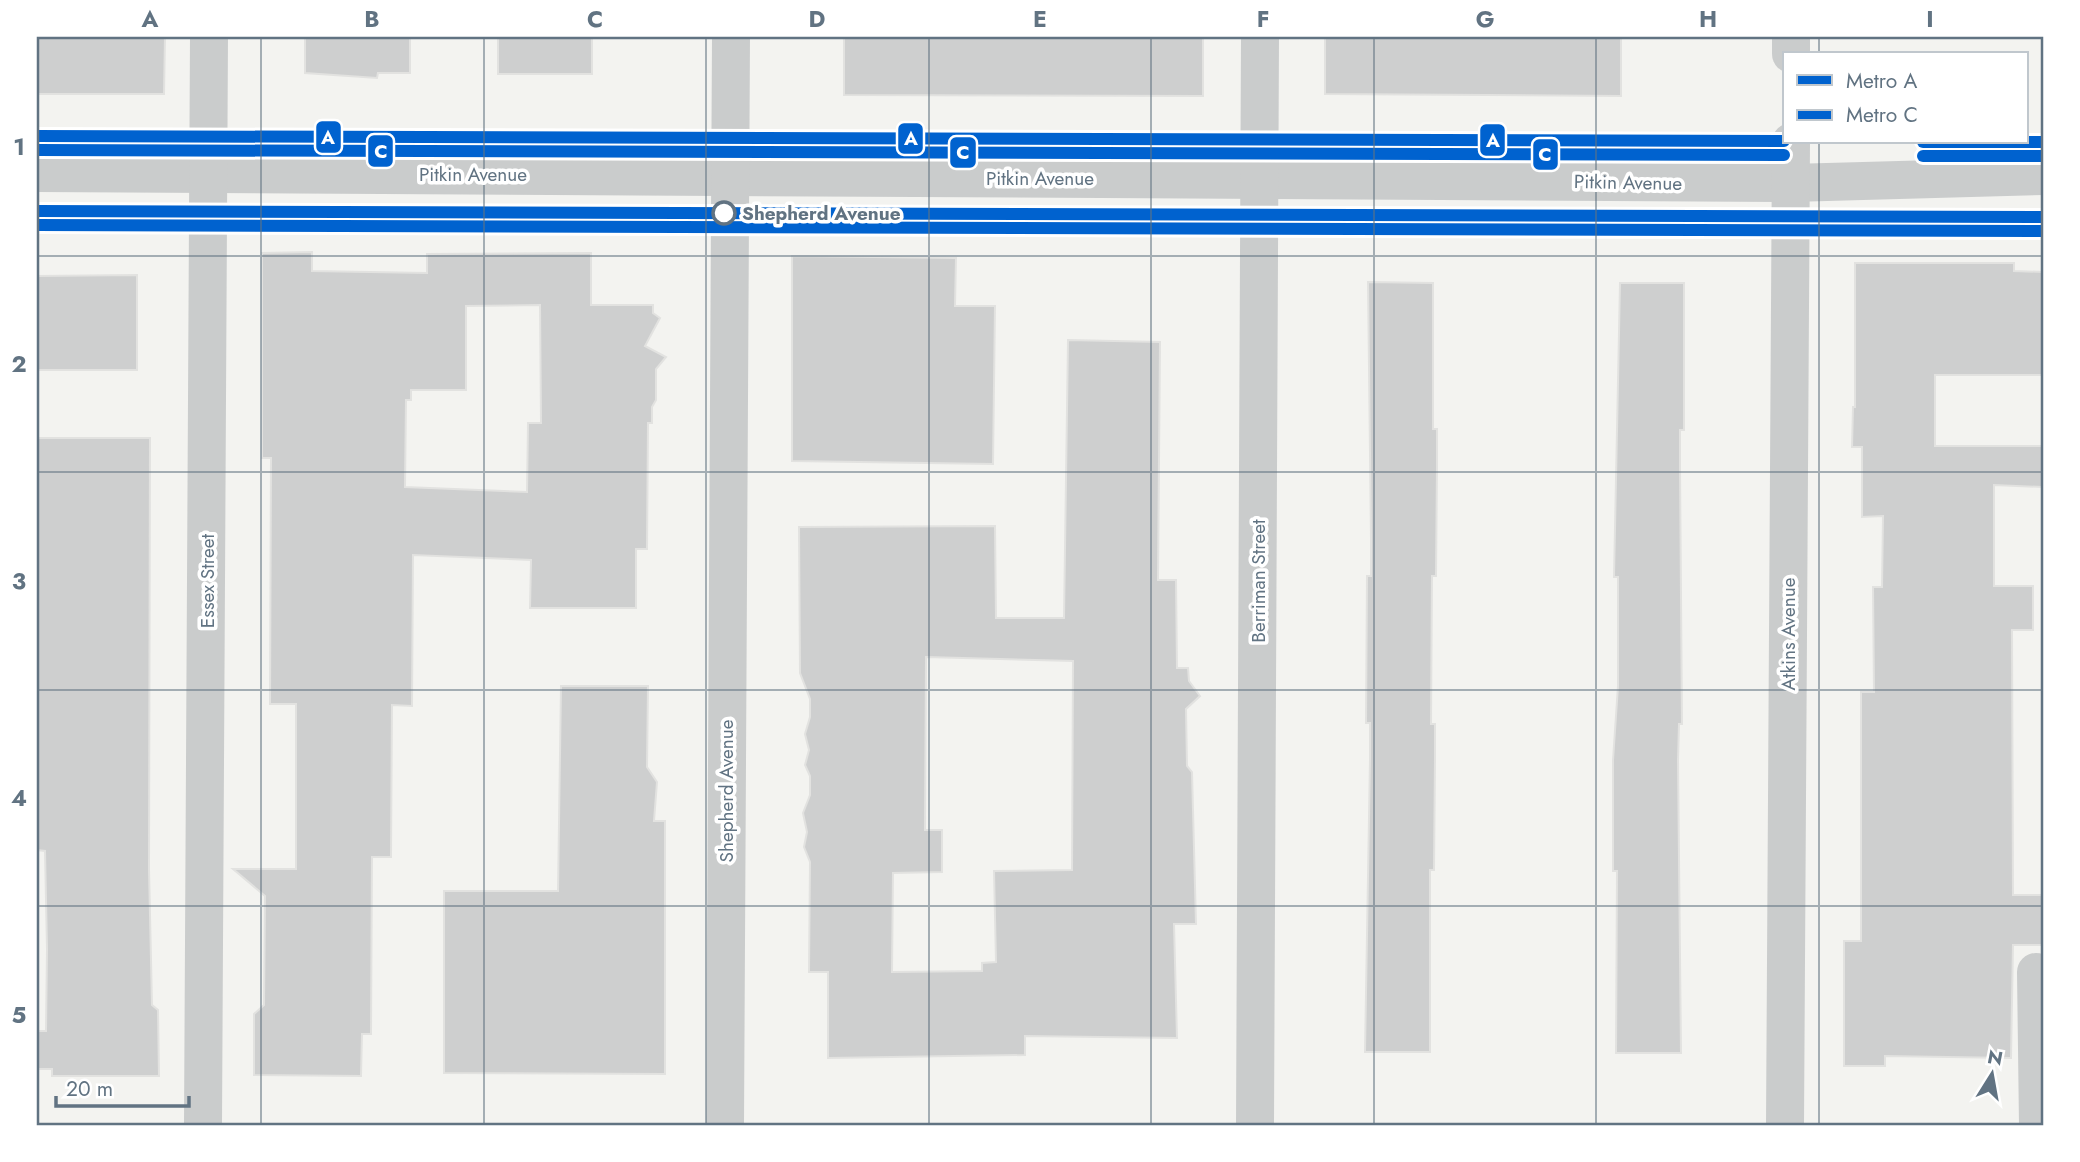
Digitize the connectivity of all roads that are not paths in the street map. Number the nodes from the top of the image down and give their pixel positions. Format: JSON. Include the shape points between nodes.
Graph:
{"nodes":[{"id":1,"x":209,"y":37,"type":"edge"},
{"id":2,"x":730,"y":37,"type":"edge"},
{"id":3,"x":1260,"y":37,"type":"edge"},
{"id":4,"x":1791,"y":144,"type":"edge"},
{"id":5,"x":37,"y":173,"type":"edge"},
{"id":6,"x":209,"y":173,"type":"junction"},
{"id":7,"x":730,"y":176,"type":"junction"},
{"id":8,"x":2043,"y":176,"type":"edge"},
{"id":9,"x":1260,"y":178,"type":"junction"},
{"id":10,"x":1791,"y":183,"type":"junction"},
{"id":11,"x":2036,"y":972,"type":"dead end"},
{"id":12,"x":203,"y":1125,"type":"edge"},
{"id":13,"x":725,"y":1125,"type":"edge"},
{"id":14,"x":1255,"y":1125,"type":"edge"},
{"id":15,"x":1785,"y":1125,"type":"edge"},
{"id":16,"x":2038,"y":1125,"type":"edge"}],
"edges":[{"from":1,"to":6,"type":"street","name":"Essex Street"},
{"from":2,"to":7,"type":"street","name":"Shepherd Avenue"},
{"from":3,"to":9,"type":"street","name":"Berriman Street"},
{"from":4,"to":10,"type":"street","name":"Atkins Avenue"},
{"from":5,"to":6,"type":"street","name":"Pitkin Avenue"},
{"from":6,"to":7,"type":"street","name":"Pitkin Avenue"},
{"from":6,"to":12,"type":"street","name":"Essex Street"},
{"from":7,"to":9,"type":"street","name":"Pitkin Avenue"},
{"from":7,"to":13,"type":"street","name":"Shepherd Avenue"},
{"from":8,"to":10,"type":"street","name":"Pitkin Avenue"},
{"from":9,"to":10,"type":"street","name":"Pitkin Avenue"},
{"from":9,"to":14,"type":"street","name":"Berriman Street"},
{"from":10,"to":15,"type":"street","name":"Atkins Avenue"},
{"from":11,"to":16,"type":"street"}]}
